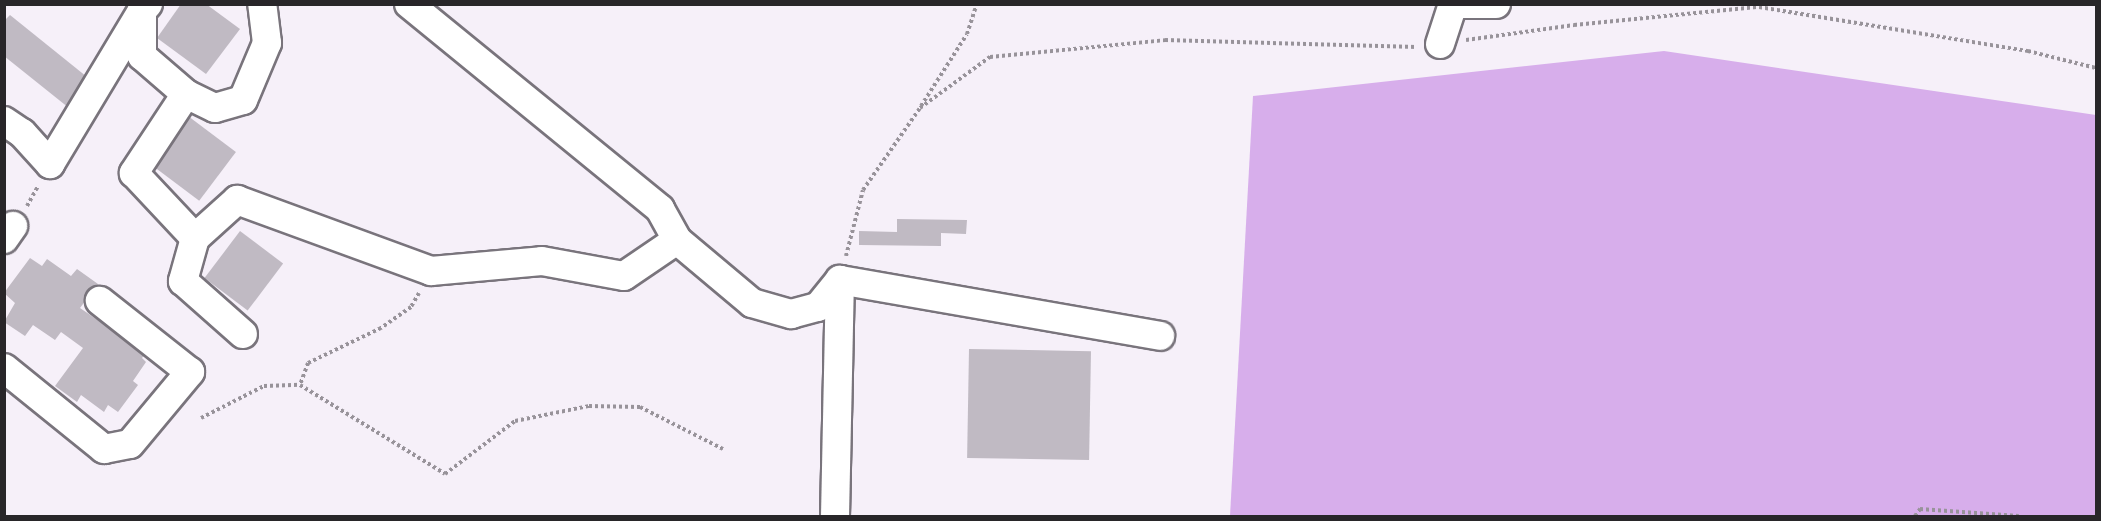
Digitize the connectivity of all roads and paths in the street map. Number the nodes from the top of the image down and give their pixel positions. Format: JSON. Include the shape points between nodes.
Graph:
{"nodes":[{"id":1,"x":262,"y":4,"type":"edge"},
{"id":2,"x":409,"y":4,"type":"edge"},
{"id":3,"x":977,"y":4,"type":"edge"},
{"id":4,"x":1454,"y":4,"type":"edge"},
{"id":5,"x":1496,"y":4,"type":"edge"},
{"id":6,"x":142,"y":7,"type":"edge"},
{"id":7,"x":1440,"y":44,"type":"junction"},
{"id":8,"x":2097,"y":68,"type":"edge"},
{"id":9,"x":186,"y":94,"type":"junction"},
{"id":10,"x":920,"y":108,"type":"junction"},
{"id":11,"x":4,"y":121,"type":"edge"},
{"id":12,"x":50,"y":164,"type":"junction"},
{"id":13,"x":9,"y":232,"type":"edge"},
{"id":14,"x":195,"y":238,"type":"junction"},
{"id":15,"x":677,"y":240,"type":"junction"},
{"id":16,"x":431,"y":271,"type":"junction"},
{"id":17,"x":840,"y":280,"type":"junction"},
{"id":18,"x":100,"y":301,"type":"dead end"},
{"id":19,"x":243,"y":334,"type":"dead end"},
{"id":20,"x":1160,"y":336,"type":"dead end"},
{"id":21,"x":4,"y":368,"type":"edge"},
{"id":22,"x":300,"y":385,"type":"junction"},
{"id":23,"x":201,"y":418,"type":"dead end"},
{"id":24,"x":723,"y":449,"type":"dead end"},
{"id":25,"x":836,"y":516,"type":"edge"},
{"id":26,"x":1915,"y":516,"type":"edge"},
{"id":27,"x":2019,"y":516,"type":"edge"}],
"edges":[{"from":1,"to":9,"type":"street","via":[[267,43],[243,100],[215,108]]},
{"from":2,"to":15,"type":"street","via":[[660,209]]},
{"from":3,"to":10,"type":"path","via":[[967,34]]},
{"from":4,"to":5,"type":"street"},
{"from":4,"to":7,"type":"street"},
{"from":6,"to":9,"type":"street","via":[[142,56]]},
{"from":6,"to":12,"type":"street"},
{"from":7,"to":8,"type":"path","via":[[1574,25],[1759,7],[2028,51]]},
{"from":7,"to":10,"type":"path","via":[[1408,49],[1165,40],[990,57]]},
{"from":9,"to":14,"type":"street","via":[[134,173]]},
{"from":10,"to":17,"type":"path","via":[[863,189]]},
{"from":11,"to":12,"type":"street","via":[[22,133]]},
{"from":12,"to":13,"type":"path"},
{"from":14,"to":16,"type":"street","via":[[237,200]]},
{"from":14,"to":19,"type":"street","via":[[183,281]]},
{"from":15,"to":16,"type":"street","via":[[624,276],[542,261]]},
{"from":15,"to":17,"type":"street","via":[[752,303],[791,314],[818,307]]},
{"from":16,"to":22,"type":"path","via":[[411,307],[381,328],[308,363]]},
{"from":17,"to":20,"type":"street"},
{"from":17,"to":25,"type":"street"},
{"from":18,"to":21,"type":"street","via":[[190,372],[130,444],[104,449]]},
{"from":22,"to":23,"type":"path","via":[[264,386]]},
{"from":22,"to":24,"type":"path","via":[[445,474],[515,421],[589,406],[640,407]]},
{"from":26,"to":27,"type":"path","via":[[1920,509]]}]}
